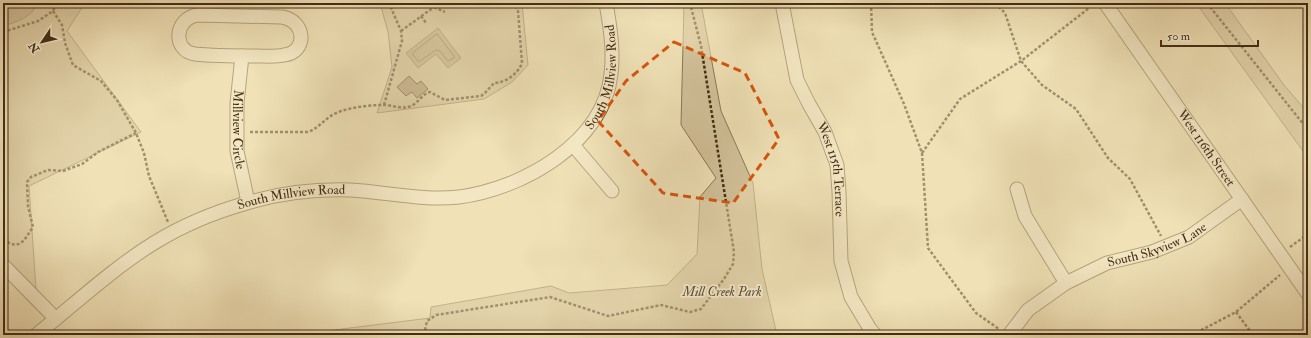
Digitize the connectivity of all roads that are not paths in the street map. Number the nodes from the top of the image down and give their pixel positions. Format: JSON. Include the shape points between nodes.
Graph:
{"nodes":[{"id":1,"x":606,"y":3,"type":"edge"},
{"id":2,"x":782,"y":3,"type":"edge"},
{"id":3,"x":1105,"y":3,"type":"edge"},
{"id":4,"x":242,"y":56,"type":"junction"},
{"id":5,"x":573,"y":145,"type":"junction"},
{"id":6,"x":1017,"y":189,"type":"dead end"},
{"id":7,"x":612,"y":191,"type":"dead end"},
{"id":8,"x":1242,"y":199,"type":"junction"},
{"id":9,"x":248,"y":202,"type":"junction"},
{"id":10,"x":3,"y":265,"type":"edge"},
{"id":11,"x":1066,"y":283,"type":"junction"},
{"id":12,"x":1308,"y":294,"type":"edge"},
{"id":13,"x":56,"y":319,"type":"junction"},
{"id":14,"x":1010,"y":334,"type":"edge"},
{"id":15,"x":36,"y":335,"type":"edge"},
{"id":16,"x":875,"y":335,"type":"edge"}],
"edges":[{"from":1,"to":5,"type":"street","name":"South Millview Road","via":[[612,47],[611,75],[604,102],[590,125]]},
{"from":2,"to":16,"type":"street","name":"West 115th Terrace","via":[[798,80],[825,132],[837,165],[841,261],[851,297]]},
{"from":3,"to":8,"type":"street","name":"West 116th Street"},
{"from":4,"to":4,"type":"street","via":[[190,53],[179,40],[181,25],[188,18],[198,15],[282,17],[294,21],[298,26],[300,44],[291,54]]},
{"from":4,"to":9,"type":"street","name":"Millview Circle","via":[[237,103],[237,151]]},
{"from":5,"to":7,"type":"street","name":"South Millview Road"},
{"from":5,"to":9,"type":"street","name":"South Millview Road","via":[[524,178],[492,190],[459,197],[427,198],[351,190],[317,190]]},
{"from":6,"to":11,"type":"street","via":[[1025,216]]},
{"from":8,"to":11,"type":"street","name":"South Skyview Lane","via":[[1189,237],[1152,252],[1107,263]]},
{"from":8,"to":12,"type":"street","name":"West 116th Street"},
{"from":9,"to":13,"type":"street","name":"South Millview Road","via":[[173,232],[119,268]]},
{"from":10,"to":13,"type":"street"},
{"from":11,"to":14,"type":"street","name":"South Skyview Lane","via":[[1028,310]]},
{"from":13,"to":15,"type":"street","name":"South Millview Road"}]}
